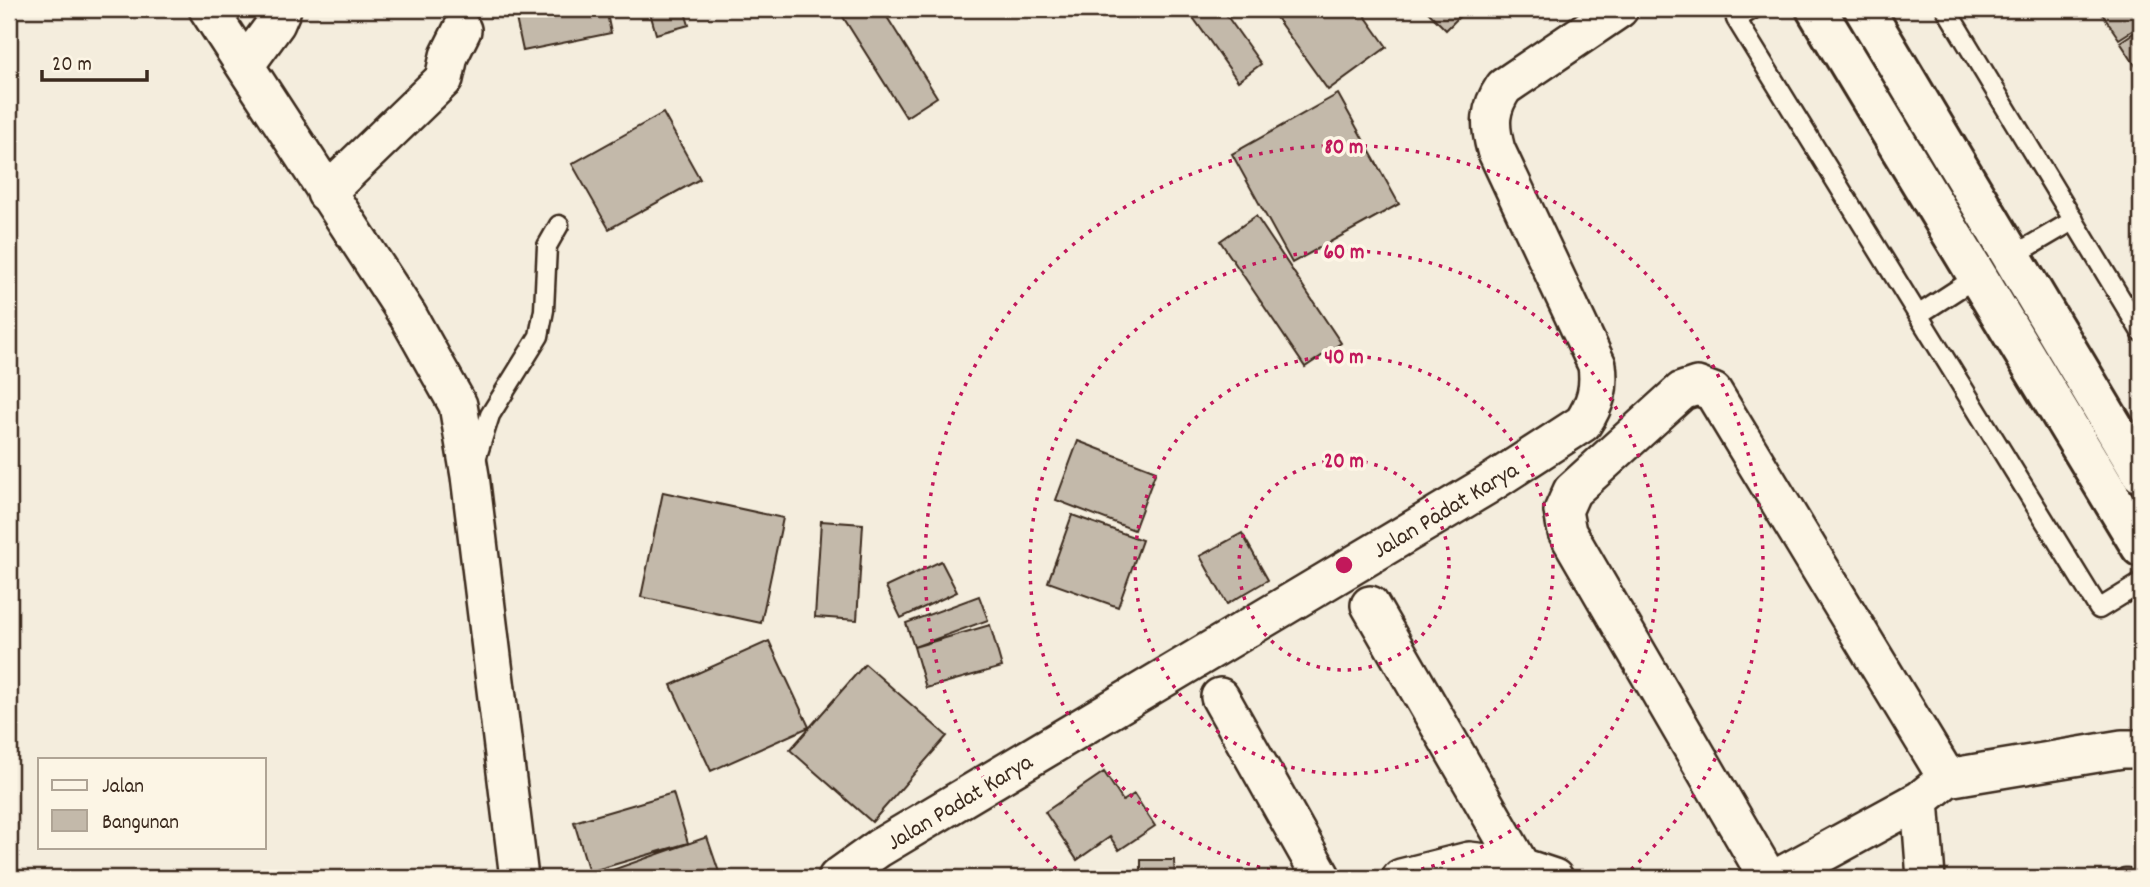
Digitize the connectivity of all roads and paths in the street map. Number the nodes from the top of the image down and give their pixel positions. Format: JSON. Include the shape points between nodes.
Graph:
{"nodes":[{"id":1,"x":208,"y":9,"type":"edge"},
{"id":2,"x":282,"y":9,"type":"edge"},
{"id":3,"x":1619,"y":9,"type":"edge"},
{"id":4,"x":1753,"y":9,"type":"edge"},
{"id":5,"x":1816,"y":9,"type":"edge"},
{"id":6,"x":1864,"y":9,"type":"edge"},
{"id":7,"x":1946,"y":9,"type":"edge"},
{"id":8,"x":462,"y":30,"type":"dead end"},
{"id":9,"x":246,"y":64,"type":"junction"},
{"id":10,"x":326,"y":192,"type":"junction"},
{"id":11,"x":2074,"y":220,"type":"junction"},
{"id":12,"x":559,"y":225,"type":"dead end"},
{"id":13,"x":2011,"y":257,"type":"junction"},
{"id":14,"x":1978,"y":276,"type":"junction"},
{"id":15,"x":1918,"y":315,"type":"junction"},
{"id":16,"x":2141,"y":332,"type":"edge"},
{"id":17,"x":2141,"y":473,"type":"edge"},
{"id":18,"x":470,"y":476,"type":"junction"},
{"id":19,"x":2141,"y":547,"type":"edge"},
{"id":20,"x":2141,"y":583,"type":"edge"},
{"id":21,"x":1370,"y":605,"type":"dead end"},
{"id":22,"x":1220,"y":697,"type":"dead end"},
{"id":23,"x":2141,"y":749,"type":"edge"},
{"id":24,"x":1933,"y":789,"type":"junction"},
{"id":25,"x":1537,"y":873,"type":"edge"},
{"id":26,"x":519,"y":878,"type":"edge"},
{"id":27,"x":837,"y":878,"type":"edge"},
{"id":28,"x":1322,"y":878,"type":"edge"},
{"id":29,"x":1401,"y":878,"type":"edge"},
{"id":30,"x":1768,"y":878,"type":"edge"},
{"id":31,"x":1777,"y":878,"type":"edge"},
{"id":32,"x":1926,"y":878,"type":"edge"}],
"edges":[{"from":1,"to":9,"type":"street"},
{"from":2,"to":9,"type":"street"},
{"from":3,"to":27,"type":"street","name":"Jalan Padat Karya","via":[[1504,87],[1493,104],[1489,126],[1496,150],[1597,365],[1600,386],[1583,423],[1486,486],[879,848]]},
{"from":4,"to":15,"type":"lane","via":[[1735,19]]},
{"from":5,"to":14,"type":"street"},
{"from":6,"to":13,"type":"street"},
{"from":7,"to":11,"type":"lane"},
{"from":8,"to":10,"type":"street","via":[[444,79]]},
{"from":9,"to":10,"type":"street"},
{"from":10,"to":18,"type":"street","via":[[408,316],[458,405]]},
{"from":11,"to":13,"type":"lane"},
{"from":11,"to":16,"type":"lane"},
{"from":12,"to":18,"type":"lane","via":[[547,246],[539,336],[490,415]]},
{"from":13,"to":17,"type":"street"},
{"from":14,"to":15,"type":"lane"},
{"from":14,"to":19,"type":"street"},
{"from":15,"to":20,"type":"lane","via":[[2099,609]]},
{"from":18,"to":26,"type":"street"},
{"from":21,"to":25,"type":"street"},
{"from":22,"to":28,"type":"street"},
{"from":23,"to":24,"type":"street","via":[[2122,749]]},
{"from":24,"to":30,"type":"street","via":[[1713,392],[1697,386],[1682,391],[1572,491],[1563,511],[1567,532]]},
{"from":24,"to":31,"type":"street"},
{"from":24,"to":32,"type":"street"},
{"from":25,"to":29,"type":"street","via":[[1469,861]]}]}
